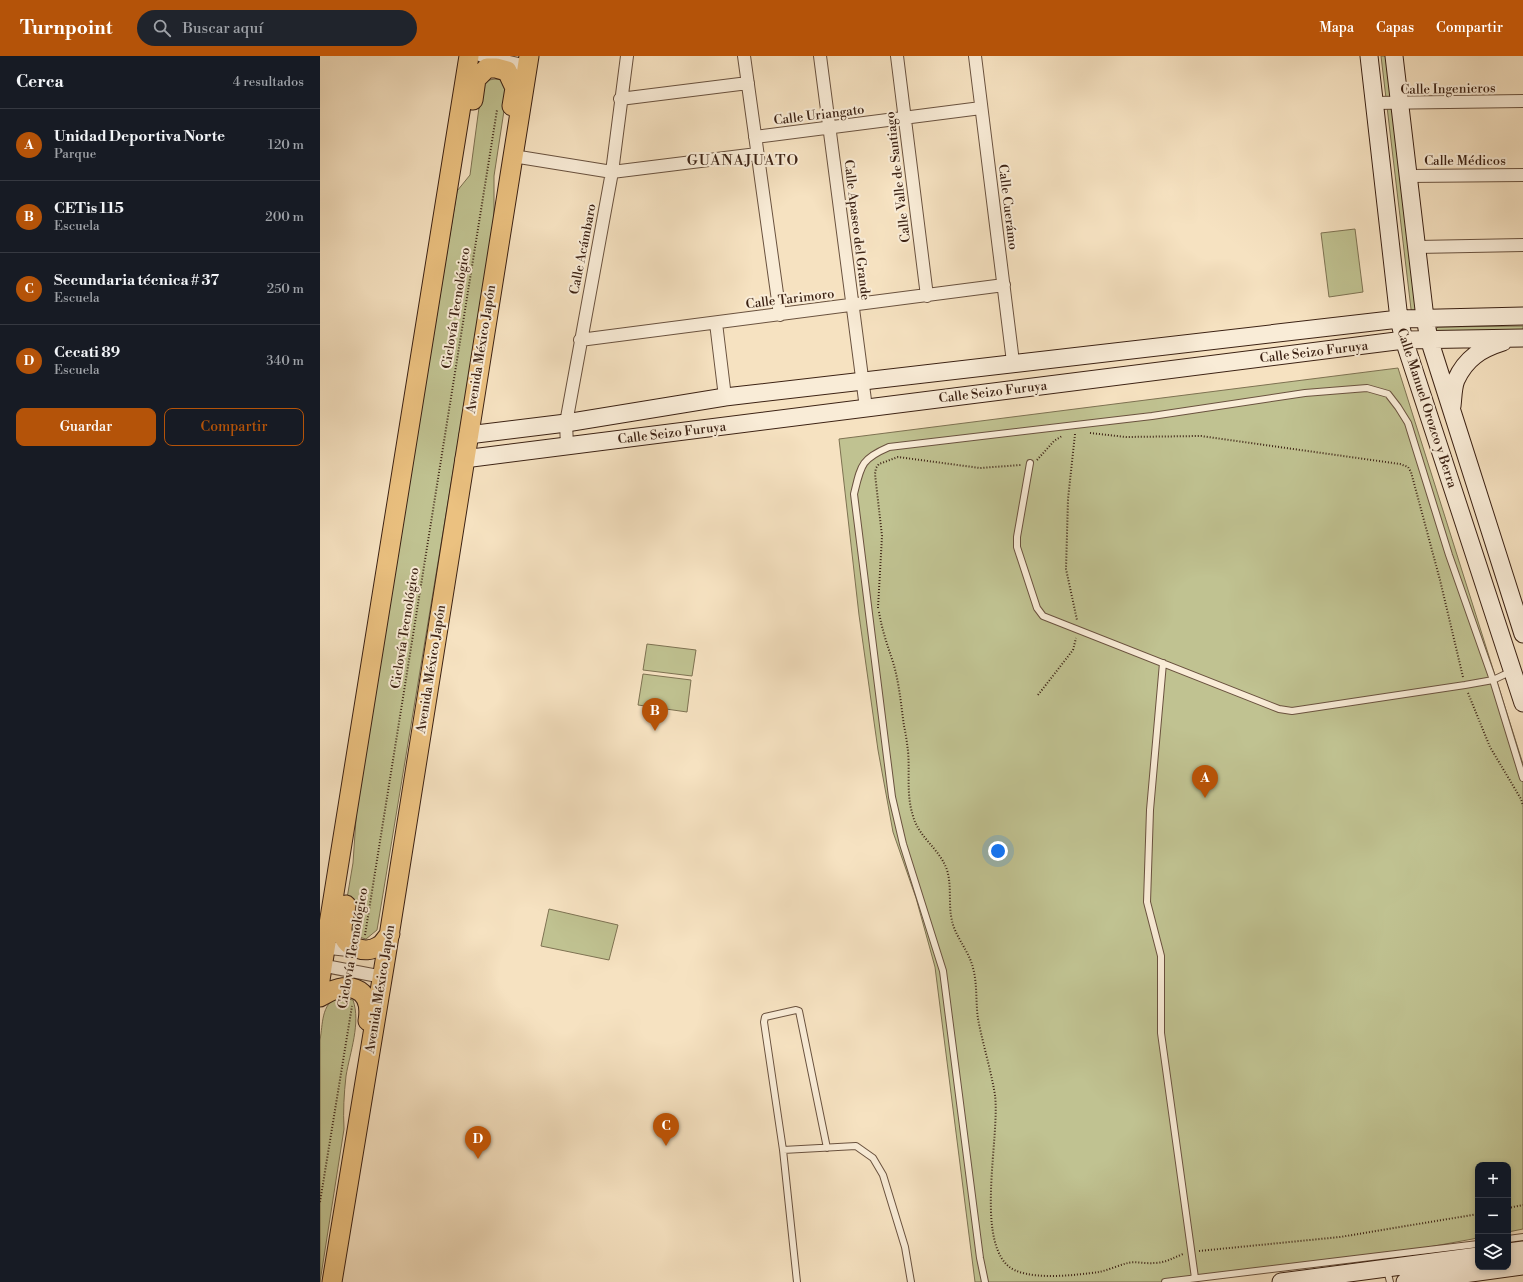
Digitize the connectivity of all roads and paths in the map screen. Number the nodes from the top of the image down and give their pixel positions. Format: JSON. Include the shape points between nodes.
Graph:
{"nodes":[{"id":1,"x":469,"y":56,"type":"edge"},
{"id":2,"x":482,"y":56,"type":"edge"},
{"id":3,"x":627,"y":56,"type":"edge"},
{"id":4,"x":744,"y":56,"type":"edge"},
{"id":5,"x":820,"y":56,"type":"edge"},
{"id":6,"x":897,"y":56,"type":"edge"},
{"id":7,"x":975,"y":56,"type":"edge"},
{"id":8,"x":1369,"y":56,"type":"edge"},
{"id":9,"x":1394,"y":56,"type":"edge"},
{"id":10,"x":528,"y":61,"type":"edge"},
{"id":11,"x":748,"y":83,"type":"junction"},
{"id":12,"x":620,"y":99,"type":"junction"},
{"id":13,"x":1523,"y":101,"type":"edge"},
{"id":14,"x":1374,"y":104,"type":"junction"},
{"id":15,"x":1400,"y":104,"type":"junction"},
{"id":16,"x":497,"y":107,"type":"dead end"},
{"id":17,"x":981,"y":108,"type":"junction"},
{"id":18,"x":906,"y":118,"type":"junction"},
{"id":19,"x":830,"y":128,"type":"junction"},
{"id":20,"x":755,"y":137,"type":"junction"},
{"id":21,"x":757,"y":154,"type":"junction"},
{"id":22,"x":513,"y":156,"type":"junction"},
{"id":23,"x":612,"y":172,"type":"junction"},
{"id":24,"x":1523,"y":175,"type":"edge"},
{"id":25,"x":1408,"y":176,"type":"junction"},
{"id":26,"x":448,"y":189,"type":"junction"},
{"id":27,"x":504,"y":212,"type":"junction"},
{"id":28,"x":1523,"y":245,"type":"edge"},
{"id":29,"x":1417,"y":247,"type":"junction"},
{"id":30,"x":1004,"y":285,"type":"junction"},
{"id":31,"x":927,"y":296,"type":"junction"},
{"id":32,"x":852,"y":306,"type":"junction"},
{"id":33,"x":780,"y":315,"type":"junction"},
{"id":34,"x":1523,"y":316,"type":"edge"},
{"id":35,"x":1425,"y":318,"type":"junction"},
{"id":36,"x":1399,"y":319,"type":"junction"},
{"id":37,"x":716,"y":323,"type":"junction"},
{"id":38,"x":1519,"y":338,"type":"edge"},
{"id":39,"x":1429,"y":339,"type":"junction"},
{"id":40,"x":580,"y":340,"type":"junction"},
{"id":41,"x":1404,"y":340,"type":"junction"},
{"id":42,"x":1013,"y":362,"type":"junction"},
{"id":43,"x":863,"y":381,"type":"junction"},
{"id":44,"x":725,"y":397,"type":"junction"},
{"id":45,"x":866,"y":408,"type":"junction"},
{"id":46,"x":1451,"y":412,"type":"junction"},
{"id":47,"x":566,"y":423,"type":"junction"},
{"id":48,"x":1075,"y":425,"type":"junction"},
{"id":49,"x":1076,"y":432,"type":"junction"},
{"id":50,"x":1069,"y":434,"type":"dead end"},
{"id":51,"x":468,"y":435,"type":"junction"},
{"id":52,"x":1063,"y":435,"type":"dead end"},
{"id":53,"x":567,"y":446,"type":"junction"},
{"id":54,"x":464,"y":459,"type":"junction"},
{"id":55,"x":1030,"y":463,"type":"junction"},
{"id":56,"x":1079,"y":630,"type":"junction"},
{"id":57,"x":1523,"y":634,"type":"edge"},
{"id":58,"x":1163,"y":663,"type":"junction"},
{"id":59,"x":1518,"y":670,"type":"edge"},
{"id":60,"x":1493,"y":680,"type":"junction"},
{"id":61,"x":1465,"y":686,"type":"junction"},
{"id":62,"x":1038,"y":695,"type":"dead end"},
{"id":63,"x":1523,"y":703,"type":"edge"},
{"id":64,"x":1523,"y":778,"type":"edge"},
{"id":65,"x":349,"y":803,"type":"junction"},
{"id":66,"x":1523,"y":806,"type":"edge"},
{"id":67,"x":390,"y":934,"type":"junction"},
{"id":68,"x":362,"y":949,"type":"junction"},
{"id":69,"x":386,"y":955,"type":"junction"},
{"id":70,"x":322,"y":961,"type":"edge"},
{"id":71,"x":382,"y":977,"type":"junction"},
{"id":72,"x":355,"y":990,"type":"junction"},
{"id":73,"x":320,"y":998,"type":"edge"},
{"id":74,"x":359,"y":1122,"type":"junction"},
{"id":75,"x":827,"y":1148,"type":"junction"},
{"id":76,"x":783,"y":1150,"type":"junction"},
{"id":77,"x":320,"y":1202,"type":"edge"},
{"id":78,"x":1523,"y":1205,"type":"edge"},
{"id":79,"x":1511,"y":1207,"type":"edge"},
{"id":80,"x":1475,"y":1214,"type":"edge"},
{"id":81,"x":1523,"y":1237,"type":"edge"},
{"id":82,"x":1511,"y":1239,"type":"edge"},
{"id":83,"x":1475,"y":1244,"type":"edge"},
{"id":84,"x":1523,"y":1250,"type":"edge"},
{"id":85,"x":1191,"y":1252,"type":"junction"},
{"id":86,"x":1511,"y":1252,"type":"edge"},
{"id":87,"x":1475,"y":1257,"type":"edge"},
{"id":88,"x":1523,"y":1266,"type":"edge"},
{"id":89,"x":1389,"y":1275,"type":"edge"},
{"id":90,"x":1195,"y":1278,"type":"junction"},
{"id":91,"x":1439,"y":1280,"type":"edge"},
{"id":92,"x":332,"y":1282,"type":"edge"},
{"id":93,"x":797,"y":1282,"type":"edge"},
{"id":94,"x":911,"y":1282,"type":"edge"},
{"id":95,"x":985,"y":1282,"type":"edge"},
{"id":96,"x":1165,"y":1282,"type":"edge"},
{"id":97,"x":1281,"y":1282,"type":"edge"},
{"id":98,"x":1405,"y":1282,"type":"edge"}],
"edges":[{"from":1,"to":26,"type":"main road"},
{"from":2,"to":10,"type":"street"},
{"from":3,"to":12,"type":"street","name":"Calle Acámbaro"},
{"from":4,"to":11,"type":"street"},
{"from":5,"to":19,"type":"street","name":"Calle Apaseo del Grande"},
{"from":6,"to":18,"type":"street","name":"Calle Valle de Santiago"},
{"from":7,"to":17,"type":"street","name":"Calle Cuerámo"},
{"from":8,"to":14,"type":"street","name":"Calle Manuel Orozco y Berra"},
{"from":9,"to":15,"type":"street","name":"Calle Manuel Orozco y Berra"},
{"from":10,"to":22,"type":"main road","name":"Avenida México Japón"},
{"from":11,"to":12,"type":"street"},
{"from":11,"to":20,"type":"street"},
{"from":12,"to":23,"type":"street","name":"Calle Acámbaro"},
{"from":13,"to":15,"type":"street","name":"Calle Ingenieros"},
{"from":14,"to":15,"type":"street","name":"Calle Ingenieros"},
{"from":14,"to":36,"type":"street","name":"Calle Manuel Orozco y Berra"},
{"from":15,"to":25,"type":"street","name":"Calle Manuel Orozco y Berra"},
{"from":16,"to":68,"type":"path","name":"Ciclovía Tecnológico"},
{"from":17,"to":18,"type":"street","name":"Calle Uriangato"},
{"from":17,"to":30,"type":"street","name":"Calle Cuerámo"},
{"from":18,"to":19,"type":"street","name":"Calle Uriangato"},
{"from":18,"to":31,"type":"street","name":"Calle Valle de Santiago"},
{"from":19,"to":20,"type":"street","name":"Calle Uriangato"},
{"from":19,"to":32,"type":"street","name":"Calle Apaseo del Grande"},
{"from":20,"to":21,"type":"street"},
{"from":21,"to":23,"type":"street"},
{"from":21,"to":33,"type":"street"},
{"from":22,"to":23,"type":"street"},
{"from":22,"to":27,"type":"main road","name":"Avenida México Japón"},
{"from":23,"to":40,"type":"street","name":"Calle Acámbaro"},
{"from":24,"to":25,"type":"street","name":"Calle Médicos"},
{"from":25,"to":29,"type":"street","name":"Calle Manuel Orozco y Berra"},
{"from":26,"to":27,"type":"main road","via":[[464,167],[476,79],[487,68],[506,71],[515,88],[501,175]]},
{"from":26,"to":65,"type":"main road"},
{"from":27,"to":51,"type":"main road","name":"Avenida México Japón"},
{"from":28,"to":29,"type":"street"},
{"from":29,"to":35,"type":"street","name":"Calle Manuel Orozco y Berra"},
{"from":30,"to":31,"type":"street","name":"Calle Tarimoro"},
{"from":30,"to":42,"type":"street","name":"Calle Cuerámo"},
{"from":31,"to":32,"type":"street","name":"Calle Tarimoro"},
{"from":32,"to":33,"type":"street","name":"Calle Tarimoro"},
{"from":32,"to":43,"type":"street","name":"Calle Apaseo del Grande"},
{"from":33,"to":37,"type":"street","name":"Calle Tarimoro"},
{"from":34,"to":35,"type":"street","name":"Calle Seizo Furuya"},
{"from":35,"to":36,"type":"street","name":"Calle Seizo Furuya"},
{"from":35,"to":39,"type":"street","name":"Calle Manuel Orozco y Berra"},
{"from":36,"to":41,"type":"street","name":"Calle Manuel Orozco y Berra"},
{"from":36,"to":42,"type":"street","name":"Calle Seizo Furuya"},
{"from":37,"to":40,"type":"street","name":"Calle Tarimoro"},
{"from":37,"to":44,"type":"street"},
{"from":38,"to":39,"type":"street","name":"Calle Seizo Furuya"},
{"from":38,"to":46,"type":"street","via":[[1486,347],[1468,361],[1455,381]]},
{"from":39,"to":41,"type":"street","name":"Calle Seizo Furuya"},
{"from":39,"to":46,"type":"street","name":"Calle Manuel Orozco y Berra"},
{"from":40,"to":47,"type":"street","name":"Calle Acámbaro"},
{"from":41,"to":45,"type":"street","name":"Calle Seizo Furuya"},
{"from":41,"to":59,"type":"street","name":"Calle Manuel Orozco y Berra"},
{"from":42,"to":43,"type":"street","name":"Calle Seizo Furuya"},
{"from":43,"to":44,"type":"street","name":"Calle Seizo Furuya"},
{"from":43,"to":45,"type":"street","name":"Calle Apaseo del Grande"},
{"from":44,"to":47,"type":"street","name":"Calle Seizo Furuya"},
{"from":45,"to":53,"type":"street","name":"Calle Seizo Furuya"},
{"from":46,"to":57,"type":"street","name":"Calle Manuel Orozco y Berra"},
{"from":47,"to":51,"type":"street","name":"Calle Seizo Furuya"},
{"from":47,"to":53,"type":"street","name":"Calle Acámbaro"},
{"from":48,"to":49,"type":"path"},
{"from":48,"to":60,"type":"lane","via":[[1305,393],[1367,388],[1388,394],[1408,423],[1449,555]]},
{"from":48,"to":95,"type":"lane","via":[[890,447],[865,460],[854,494],[892,797],[902,844],[943,971]]},
{"from":49,"to":50,"type":"path"},
{"from":49,"to":56,"type":"path","via":[[1068,499],[1066,569]]},
{"from":49,"to":61,"type":"path","via":[[1126,437],[1201,436],[1408,467],[1440,580]]},
{"from":51,"to":54,"type":"main road","name":"Avenida México Japón"},
{"from":52,"to":55,"type":"path","via":[[1054,441],[1038,460]]},
{"from":53,"to":54,"type":"street","name":"Calle Seizo Furuya"},
{"from":54,"to":67,"type":"main road","name":"Avenida México Japón"},
{"from":55,"to":56,"type":"lane","via":[[1017,547],[1036,608],[1043,616]]},
{"from":55,"to":85,"type":"path","via":[[980,468],[898,457],[879,464],[876,468],[882,536],[878,608],[882,634],[893,662],[904,721],[912,815],[922,836],[941,857],[946,868],[950,882],[952,923],[973,967],[978,1022],[991,1070],[996,1102],[991,1172],[992,1224],[996,1244],[1007,1265],[1033,1276],[1101,1272],[1130,1262],[1156,1263]]},
{"from":56,"to":58,"type":"lane"},
{"from":56,"to":62,"type":"path","via":[[1072,650]]},
{"from":58,"to":61,"type":"lane","via":[[1279,709],[1292,711]]},
{"from":58,"to":85,"type":"lane","via":[[1150,810],[1147,902],[1160,956],[1161,1033]]},
{"from":59,"to":60,"type":"lane"},
{"from":59,"to":63,"type":"street","name":"Calle Manuel Orozco y Berra"},
{"from":60,"to":61,"type":"lane"},
{"from":60,"to":64,"type":"lane"},
{"from":61,"to":66,"type":"path","via":[[1490,747]]},
{"from":65,"to":68,"type":"main road","via":[[356,836],[342,930],[345,941],[350,946]]},
{"from":65,"to":70,"type":"main road"},
{"from":67,"to":68,"type":"main road","via":[[379,946]]},
{"from":67,"to":69,"type":"main road","name":"Avenida México Japón"},
{"from":69,"to":70,"type":"street"},
{"from":69,"to":71,"type":"main road","name":"Avenida México Japón"},
{"from":70,"to":71,"type":"street"},
{"from":71,"to":74,"type":"main road","name":"Avenida México Japón"},
{"from":72,"to":73,"type":"main road","via":[[331,990]]},
{"from":72,"to":74,"type":"main road","via":[[367,998],[370,1012],[357,1082]]},
{"from":72,"to":77,"type":"path","name":"Ciclovía Tecnológico"},
{"from":74,"to":92,"type":"main road","name":"Avenida México Japón"},
{"from":75,"to":76,"type":"lane"},
{"from":75,"to":76,"type":"lane","via":[[799,1012],[796,1010],[765,1017],[764,1022]]},
{"from":75,"to":94,"type":"lane","via":[[856,1146],[873,1158],[883,1175],[903,1240]]},
{"from":76,"to":93,"type":"lane"},
{"from":78,"to":79,"type":"path"},
{"from":80,"to":85,"type":"path","via":[[1340,1237]]},
{"from":81,"to":82,"type":"lane"},
{"from":83,"to":90,"type":"lane"},
{"from":84,"to":86,"type":"street"},
{"from":85,"to":90,"type":"lane"},
{"from":87,"to":89,"type":"street"},
{"from":88,"to":91,"type":"street"},
{"from":89,"to":97,"type":"street"},
{"from":90,"to":96,"type":"lane"},
{"from":91,"to":98,"type":"street"}]}
